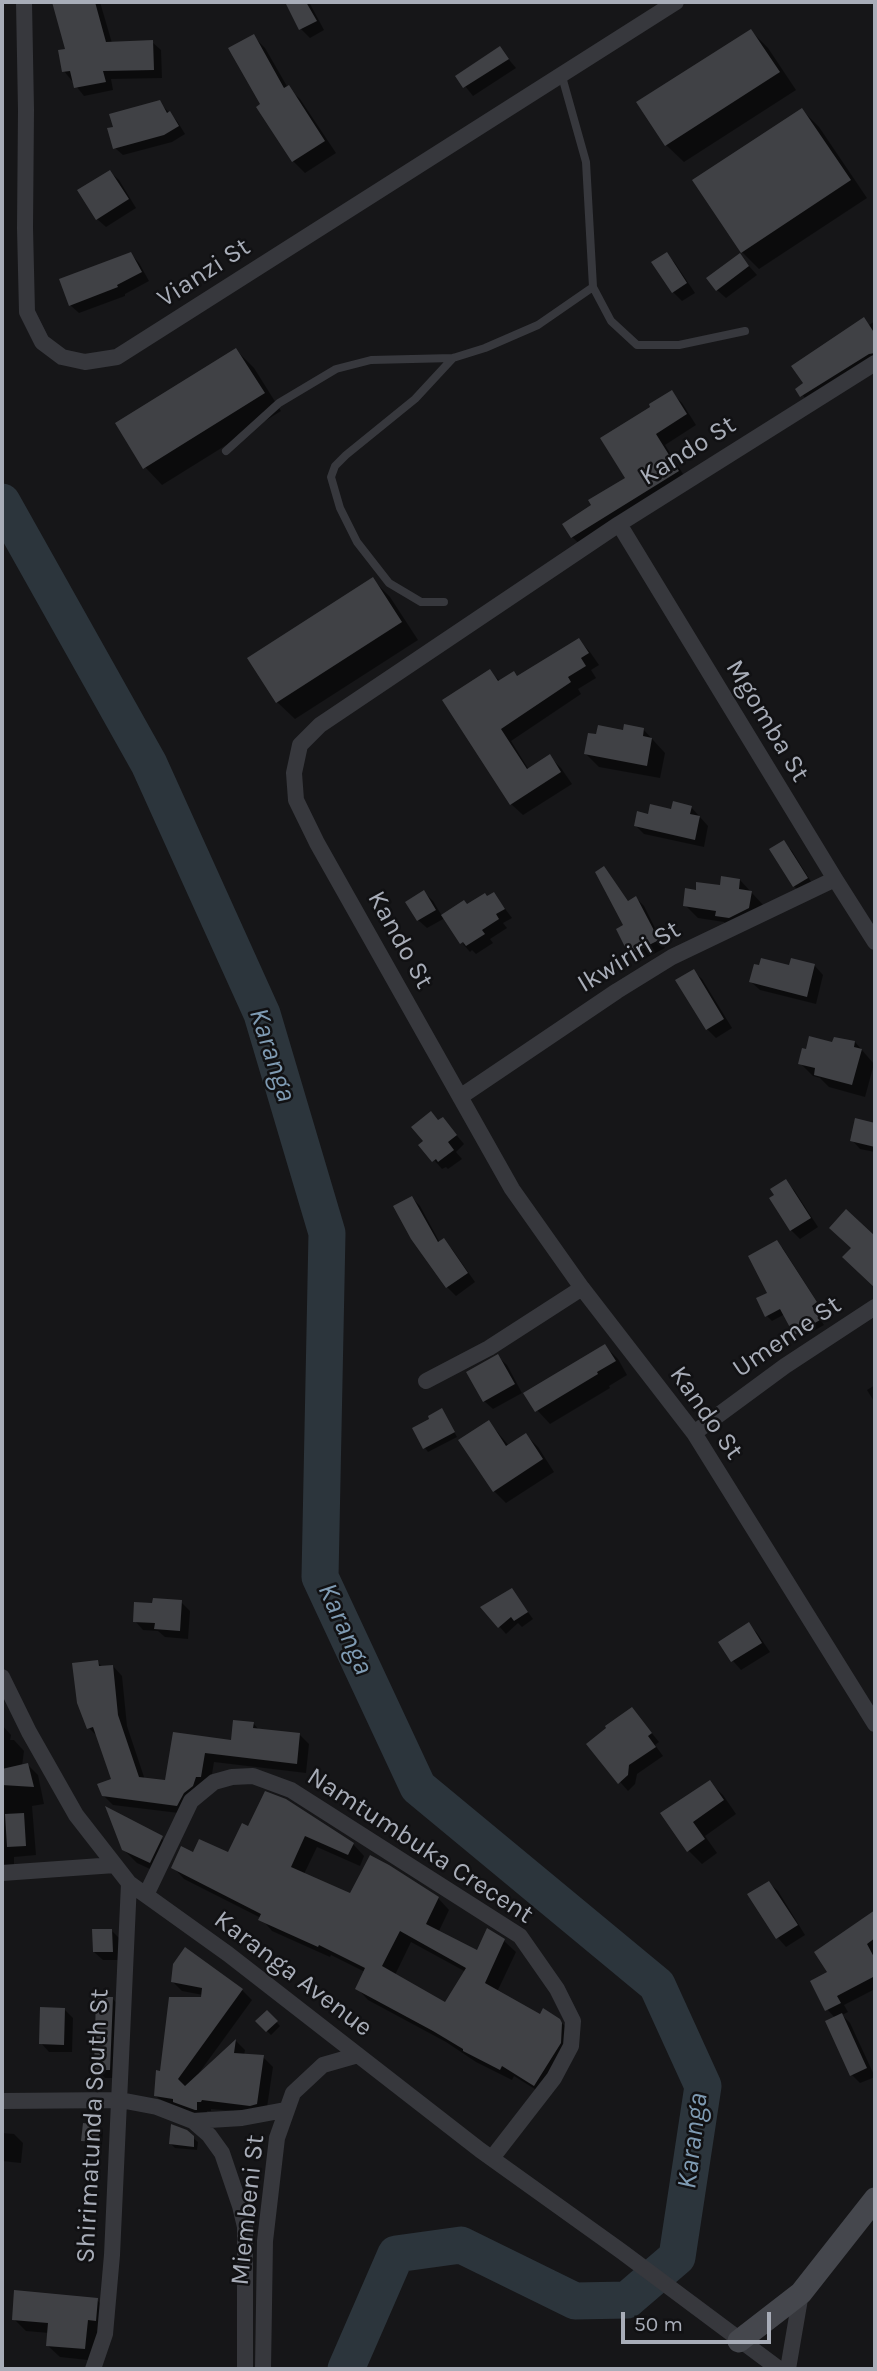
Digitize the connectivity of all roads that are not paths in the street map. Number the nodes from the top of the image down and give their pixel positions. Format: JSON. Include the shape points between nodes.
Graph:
{"nodes":[{"id":1,"x":24,"y":2,"type":"edge"},
{"id":2,"x":676,"y":2,"type":"edge"},
{"id":3,"x":561,"y":74,"type":"junction"},
{"id":4,"x":593,"y":286,"type":"junction"},
{"id":5,"x":745,"y":331,"type":"dead end"},
{"id":6,"x":453,"y":358,"type":"junction"},
{"id":7,"x":875,"y":363,"type":"edge"},
{"id":8,"x":226,"y":452,"type":"dead end"},
{"id":9,"x":619,"y":524,"type":"junction"},
{"id":10,"x":444,"y":602,"type":"dead end"},
{"id":11,"x":835,"y":879,"type":"junction"},
{"id":12,"x":875,"y":942,"type":"edge"},
{"id":13,"x":460,"y":1097,"type":"junction"},
{"id":14,"x":582,"y":1288,"type":"junction"},
{"id":15,"x":875,"y":1307,"type":"edge"},
{"id":16,"x":426,"y":1381,"type":"dead end"},
{"id":17,"x":694,"y":1433,"type":"junction"},
{"id":18,"x":2,"y":1677,"type":"edge"},
{"id":19,"x":875,"y":1724,"type":"edge"},
{"id":20,"x":115,"y":1865,"type":"junction"},
{"id":21,"x":2,"y":1873,"type":"edge"},
{"id":22,"x":129,"y":1883,"type":"junction"},
{"id":23,"x":146,"y":1895,"type":"junction"},
{"id":24,"x":358,"y":2055,"type":"junction"},
{"id":25,"x":120,"y":2100,"type":"junction"},
{"id":26,"x":2,"y":2101,"type":"edge"},
{"id":27,"x":285,"y":2110,"type":"junction"},
{"id":28,"x":193,"y":2121,"type":"junction"},
{"id":29,"x":492,"y":2158,"type":"junction"},
{"id":30,"x":875,"y":2199,"type":"edge"},
{"id":31,"x":801,"y":2293,"type":"junction"},
{"id":32,"x":739,"y":2341,"type":"junction"},
{"id":33,"x":93,"y":2369,"type":"edge"},
{"id":34,"x":245,"y":2369,"type":"edge"},
{"id":35,"x":263,"y":2369,"type":"edge"},
{"id":36,"x":779,"y":2369,"type":"edge"},
{"id":37,"x":788,"y":2369,"type":"edge"}],
"edges":[{"from":1,"to":3,"type":"street","name":"Vianzi St","via":[[27,312],[42,342],[62,357],[85,362],[117,357]]},
{"from":2,"to":3,"type":"street","name":"Vianzi St"},
{"from":3,"to":4,"type":"lane","via":[[586,162]]},
{"from":4,"to":5,"type":"lane","via":[[611,321],[637,345],[679,345]]},
{"from":4,"to":6,"type":"lane","via":[[538,325]]},
{"from":6,"to":8,"type":"lane","via":[[371,360],[336,369],[279,403]]},
{"from":6,"to":10,"type":"lane","via":[[415,398],[346,455],[331,477],[357,542],[389,583],[421,602]]},
{"from":7,"to":9,"type":"street","name":"Kando St"},
{"from":9,"to":11,"type":"street","name":"Mgomba St"},
{"from":9,"to":13,"type":"street","name":"Kando St","via":[[320,725],[300,746],[294,773],[296,800]]},
{"from":11,"to":12,"type":"street","name":"Mgomba St"},
{"from":11,"to":13,"type":"street","name":"Ikwiriri St","via":[[672,957]]},
{"from":13,"to":14,"type":"street","name":"Kando St","via":[[512,1189]]},
{"from":14,"to":16,"type":"street","via":[[489,1348]]},
{"from":14,"to":17,"type":"street","name":"Kando St"},
{"from":15,"to":17,"type":"street","name":"Umeme St"},
{"from":17,"to":19,"type":"street","name":"Kando St"},
{"from":18,"to":20,"type":"street","name":"Karanga Avenue","via":[[76,1815]]},
{"from":20,"to":21,"type":"street"},
{"from":20,"to":22,"type":"street","name":"Karanga Avenue"},
{"from":22,"to":23,"type":"street","name":"Karanga Avenue"},
{"from":22,"to":25,"type":"street","name":"Shirimatunda South St"},
{"from":23,"to":24,"type":"street","name":"Karanga Avenue"},
{"from":23,"to":29,"type":"street","name":"Namtumbuka Crecent","via":[[191,1801],[214,1782],[253,1776],[291,1790],[520,1936],[573,2021],[571,2046],[554,2078]]},
{"from":24,"to":27,"type":"street","name":"Miembeni St","via":[[323,2065],[293,2093]]},
{"from":24,"to":29,"type":"street","name":"Karanga Avenue"},
{"from":25,"to":26,"type":"street"},
{"from":25,"to":28,"type":"street","via":[[157,2107]]},
{"from":25,"to":33,"type":"street","name":"Shirimatunda South St","via":[[105,2334]]},
{"from":27,"to":28,"type":"street"},
{"from":27,"to":35,"type":"street","name":"Miembeni St","via":[[276,2138],[265,2241]]},
{"from":28,"to":34,"type":"street","via":[[222,2153],[240,2207],[246,2242]]},
{"from":29,"to":32,"type":"street","name":"Karanga Avenue"},
{"from":30,"to":31,"type":"street"},
{"from":31,"to":32,"type":"street"},
{"from":31,"to":37,"type":"street"},
{"from":32,"to":36,"type":"street","name":"Karanga Avenue"}]}
